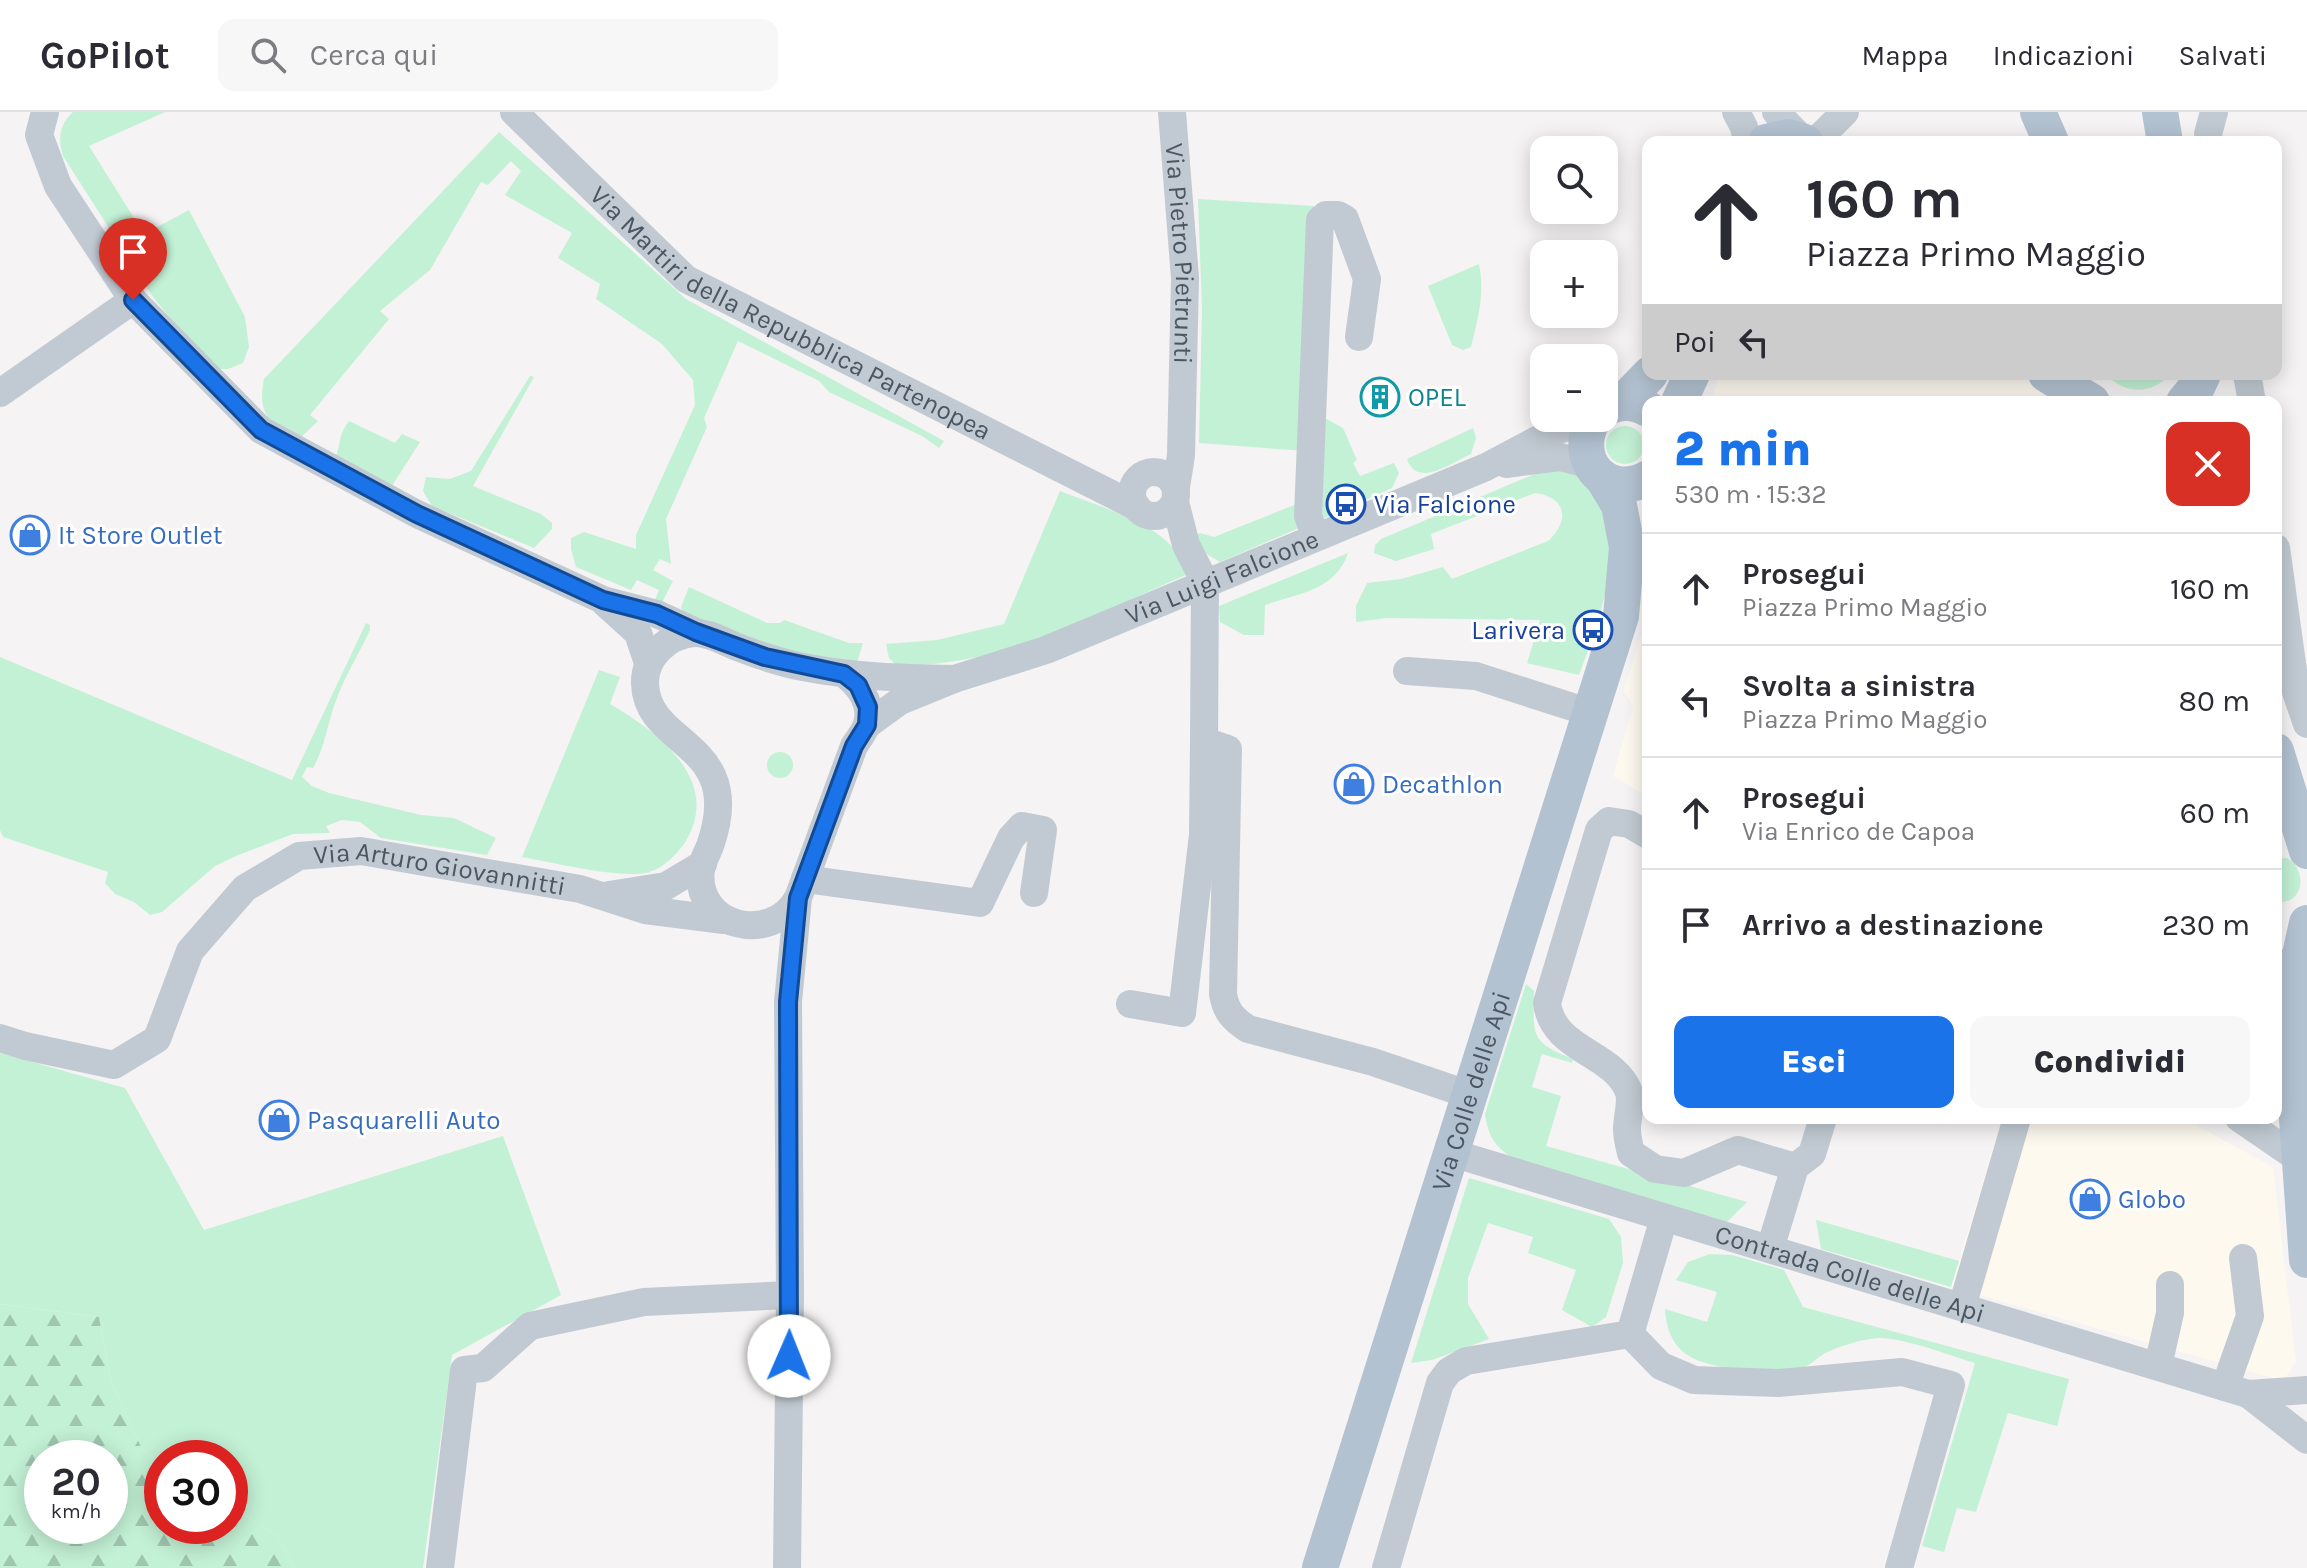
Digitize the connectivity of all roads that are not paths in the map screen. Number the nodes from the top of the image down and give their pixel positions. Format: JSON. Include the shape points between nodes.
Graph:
{"nodes":[{"id":1,"x":45,"y":112,"type":"edge"},
{"id":2,"x":514,"y":112,"type":"edge"},
{"id":3,"x":1172,"y":112,"type":"edge"},
{"id":4,"x":1736,"y":112,"type":"edge"},
{"id":5,"x":1776,"y":112,"type":"edge"},
{"id":6,"x":1845,"y":112,"type":"edge"},
{"id":7,"x":2038,"y":112,"type":"edge"},
{"id":8,"x":2160,"y":112,"type":"edge"},
{"id":9,"x":2214,"y":112,"type":"edge"},
{"id":10,"x":1746,"y":136,"type":"edge"},
{"id":11,"x":1802,"y":136,"type":"edge"},
{"id":12,"x":1814,"y":136,"type":"edge"},
{"id":13,"x":2048,"y":136,"type":"edge"},
{"id":14,"x":2164,"y":136,"type":"edge"},
{"id":15,"x":2208,"y":136,"type":"edge"},
{"id":16,"x":133,"y":300,"type":"junction"},
{"id":17,"x":1359,"y":337,"type":"dead end"},
{"id":18,"x":1644,"y":380,"type":"edge"},
{"id":19,"x":2056,"y":380,"type":"edge"},
{"id":20,"x":0,"y":393,"type":"edge"},
{"id":21,"x":1181,"y":394,"type":"junction"},
{"id":22,"x":2082,"y":396,"type":"edge"},
{"id":23,"x":1618,"y":405,"type":"edge"},
{"id":24,"x":1553,"y":432,"type":"edge"},
{"id":25,"x":1593,"y":432,"type":"edge"},
{"id":26,"x":1486,"y":467,"type":"junction"},
{"id":27,"x":1597,"y":471,"type":"junction"},
{"id":28,"x":1141,"y":476,"type":"junction"},
{"id":29,"x":1642,"y":480,"type":"edge"},
{"id":30,"x":1090,"y":483,"type":"junction"},
{"id":31,"x":1176,"y":495,"type":"junction"},
{"id":32,"x":1143,"y":512,"type":"junction"},
{"id":33,"x":1316,"y":537,"type":"junction"},
{"id":34,"x":1186,"y":545,"type":"junction"},
{"id":35,"x":1205,"y":582,"type":"junction"},
{"id":36,"x":1642,"y":583,"type":"edge"},
{"id":37,"x":603,"y":600,"type":"junction"},
{"id":38,"x":1621,"y":616,"type":"junction"},
{"id":39,"x":2282,"y":616,"type":"edge"},
{"id":40,"x":696,"y":632,"type":"junction"},
{"id":41,"x":648,"y":663,"type":"junction"},
{"id":42,"x":1407,"y":671,"type":"dead end"},
{"id":43,"x":844,"y":674,"type":"junction"},
{"id":44,"x":954,"y":679,"type":"junction"},
{"id":45,"x":1591,"y":713,"type":"junction"},
{"id":46,"x":2307,"y":724,"type":"edge"},
{"id":47,"x":867,"y":725,"type":"junction"},
{"id":48,"x":1204,"y":741,"type":"junction"},
{"id":49,"x":2282,"y":770,"type":"edge"},
{"id":50,"x":1642,"y":832,"type":"edge"},
{"id":51,"x":2282,"y":843,"type":"edge"},
{"id":52,"x":2307,"y":851,"type":"edge"},
{"id":53,"x":703,"y":864,"type":"junction"},
{"id":54,"x":802,"y":888,"type":"junction"},
{"id":55,"x":1034,"y":893,"type":"dead end"},
{"id":56,"x":604,"y":895,"type":"junction"},
{"id":57,"x":2307,"y":908,"type":"edge"},
{"id":58,"x":2282,"y":917,"type":"edge"},
{"id":59,"x":724,"y":920,"type":"junction"},
{"id":60,"x":2307,"y":923,"type":"edge"},
{"id":61,"x":754,"y":927,"type":"junction"},
{"id":62,"x":2282,"y":982,"type":"edge"},
{"id":63,"x":788,"y":1002,"type":"junction"},
{"id":64,"x":1130,"y":1004,"type":"dead end"},
{"id":65,"x":2291,"y":1007,"type":"edge"},
{"id":66,"x":0,"y":1038,"type":"edge"},
{"id":67,"x":1470,"y":1095,"type":"junction"},
{"id":68,"x":1821,"y":1124,"type":"edge"},
{"id":69,"x":2015,"y":1124,"type":"edge"},
{"id":70,"x":2248,"y":1124,"type":"edge"},
{"id":71,"x":1452,"y":1153,"type":"junction"},
{"id":72,"x":2299,"y":1159,"type":"junction"},
{"id":73,"x":1795,"y":1167,"type":"junction"},
{"id":74,"x":1664,"y":1218,"type":"junction"},
{"id":75,"x":1770,"y":1249,"type":"junction"},
{"id":76,"x":2243,"y":1258,"type":"dead end"},
{"id":77,"x":2307,"y":1260,"type":"edge"},
{"id":78,"x":2170,"y":1285,"type":"dead end"},
{"id":79,"x":790,"y":1295,"type":"junction"},
{"id":80,"x":1962,"y":1307,"type":"junction"},
{"id":81,"x":1630,"y":1334,"type":"junction"},
{"id":82,"x":2158,"y":1366,"type":"junction"},
{"id":83,"x":2307,"y":1390,"type":"edge"},
{"id":84,"x":2236,"y":1391,"type":"junction"},
{"id":85,"x":2307,"y":1440,"type":"edge"},
{"id":86,"x":440,"y":1568,"type":"edge"},
{"id":87,"x":787,"y":1568,"type":"edge"},
{"id":88,"x":1320,"y":1568,"type":"edge"},
{"id":89,"x":1386,"y":1568,"type":"edge"},
{"id":90,"x":1899,"y":1568,"type":"edge"}],
"edges":[{"from":1,"to":16,"type":"street","via":[[39,135],[58,186]]},
{"from":2,"to":30,"type":"street","name":"Via Martiri della Repubblica Partenopea","via":[[686,279]]},
{"from":3,"to":21,"type":"street","name":"Via Pietro Pietrunti","via":[[1185,278]]},
{"from":4,"to":10,"type":"street"},
{"from":5,"to":11,"type":"street"},
{"from":6,"to":12,"type":"street"},
{"from":7,"to":13,"type":"main road"},
{"from":8,"to":14,"type":"main road"},
{"from":9,"to":15,"type":"street"},
{"from":16,"to":20,"type":"street"},
{"from":16,"to":37,"type":"street","via":[[261,430],[417,514]]},
{"from":17,"to":33,"type":"street","via":[[1367,279],[1345,219],[1326,215],[1320,220],[1308,516]]},
{"from":18,"to":23,"type":"main road"},
{"from":19,"to":22,"type":"main road"},
{"from":21,"to":28,"type":"street","name":"Via Pietro Pietrunti","via":[[1164,441]]},
{"from":21,"to":31,"type":"street","name":"Via Pietro Pietrunti"},
{"from":24,"to":26,"type":"street","name":"Via Luigi Falcione"},
{"from":25,"to":27,"type":"main road","via":[[1585,441],[1586,454]]},
{"from":26,"to":27,"type":"street","name":"Via Luigi Falcione","via":[[1560,457]]},
{"from":26,"to":33,"type":"street","name":"Via Luigi Falcione"},
{"from":27,"to":29,"type":"main road","via":[[1624,484]]},
{"from":27,"to":38,"type":"main road","name":"Via Colle delle Api","via":[[1619,505],[1627,547]]},
{"from":28,"to":30,"type":"street"},
{"from":28,"to":31,"type":"street","via":[[1166,475]]},
{"from":28,"to":32,"type":"street","via":[[1132,493]]},
{"from":30,"to":32,"type":"street","name":"Via Martiri della Repubblica Partenopea"},
{"from":31,"to":32,"type":"street","via":[[1165,514]]},
{"from":31,"to":34,"type":"street","name":"Via Pietro Pietrunti"},
{"from":32,"to":34,"type":"street","name":"Via Pietro Pietrunti"},
{"from":33,"to":35,"type":"street","name":"Via Luigi Falcione"},
{"from":34,"to":35,"type":"street","name":"Via Pietro Pietrunti"},
{"from":35,"to":44,"type":"street","name":"Via Luigi Falcione","via":[[1046,650]]},
{"from":35,"to":48,"type":"street"},
{"from":36,"to":38,"type":"main road","name":"Via Colle delle Api"},
{"from":37,"to":40,"type":"street","name":"Via Luigi Falcione","via":[[657,614]]},
{"from":37,"to":41,"type":"street","via":[[638,633]]},
{"from":38,"to":45,"type":"main road","name":"Via Colle delle Api"},
{"from":39,"to":46,"type":"street"},
{"from":40,"to":41,"type":"street","via":[[678,637]]},
{"from":40,"to":43,"type":"street","name":"Via Luigi Falcione","via":[[765,657]]},
{"from":41,"to":53,"type":"street","via":[[645,684],[654,711],[698,752],[716,787],[717,822]]},
{"from":42,"to":45,"type":"street","via":[[1476,676]]},
{"from":43,"to":44,"type":"street","name":"Via Luigi Falcione"},
{"from":43,"to":47,"type":"street","via":[[865,699]]},
{"from":44,"to":47,"type":"street","name":"Via Luigi Falcione","via":[[900,701]]},
{"from":45,"to":67,"type":"main road","name":"Via Colle delle Api"},
{"from":47,"to":54,"type":"street","via":[[854,746]]},
{"from":48,"to":64,"type":"street","via":[[1203,835],[1182,1013]]},
{"from":48,"to":67,"type":"street","via":[[1228,749],[1223,994],[1235,1021]]},
{"from":49,"to":52,"type":"main road"},
{"from":50,"to":73,"type":"street","via":[[1609,821],[1599,830],[1547,1003],[1548,1017],[1557,1030],[1617,1074],[1630,1093],[1631,1153],[1655,1169],[1684,1173],[1738,1150]]},
{"from":51,"to":52,"type":"main road"},
{"from":53,"to":56,"type":"street","name":"Via Arturo Giovannitti","via":[[666,886]]},
{"from":53,"to":59,"type":"street","via":[[704,895]]},
{"from":54,"to":55,"type":"street","via":[[980,903],[1022,826],[1043,830]]},
{"from":54,"to":61,"type":"street","via":[[787,912]]},
{"from":54,"to":63,"type":"street"},
{"from":56,"to":59,"type":"street","name":"Via Arturo Giovannitti","via":[[645,910]]},
{"from":56,"to":66,"type":"street","name":"Via Arturo Giovannitti","via":[[361,851],[299,856],[245,888],[190,951],[157,1039],[114,1065]]},
{"from":57,"to":58,"type":"main road"},
{"from":59,"to":61,"type":"street","name":"Via Arturo Giovannitti"},
{"from":60,"to":65,"type":"main road"},
{"from":61,"to":63,"type":"street","via":[[776,951]]},
{"from":62,"to":65,"type":"main road"},
{"from":63,"to":79,"type":"street"},
{"from":65,"to":72,"type":"main road"},
{"from":67,"to":71,"type":"main road","name":"Via Colle delle Api"},
{"from":68,"to":73,"type":"street","via":[[1812,1154]]},
{"from":69,"to":80,"type":"street"},
{"from":70,"to":72,"type":"street"},
{"from":71,"to":74,"type":"street","name":"Contrada Colle delle Api"},
{"from":71,"to":88,"type":"main road","name":"Via Colle delle Api"},
{"from":72,"to":77,"type":"main road"},
{"from":73,"to":75,"type":"street"},
{"from":74,"to":75,"type":"street","name":"Contrada Colle delle Api"},
{"from":74,"to":81,"type":"street"},
{"from":75,"to":80,"type":"street","name":"Contrada Colle delle Api"},
{"from":76,"to":84,"type":"street","via":[[2250,1316]]},
{"from":78,"to":82,"type":"street","via":[[2170,1313]]},
{"from":79,"to":86,"type":"street","via":[[644,1302],[530,1326],[483,1368],[464,1370]]},
{"from":79,"to":87,"type":"street"},
{"from":80,"to":82,"type":"street","name":"Contrada Colle delle Api"},
{"from":81,"to":89,"type":"street","via":[[1466,1361],[1449,1371],[1440,1383]]},
{"from":81,"to":90,"type":"street","via":[[1661,1366],[1694,1380],[1778,1383],[1902,1372],[1951,1385]]},
{"from":82,"to":84,"type":"street","name":"Contrada Colle delle Api"},
{"from":83,"to":84,"type":"street","name":"Contrada Colle delle Api"},
{"from":84,"to":85,"type":"street","name":"Contrada Colle delle Api"}]}
